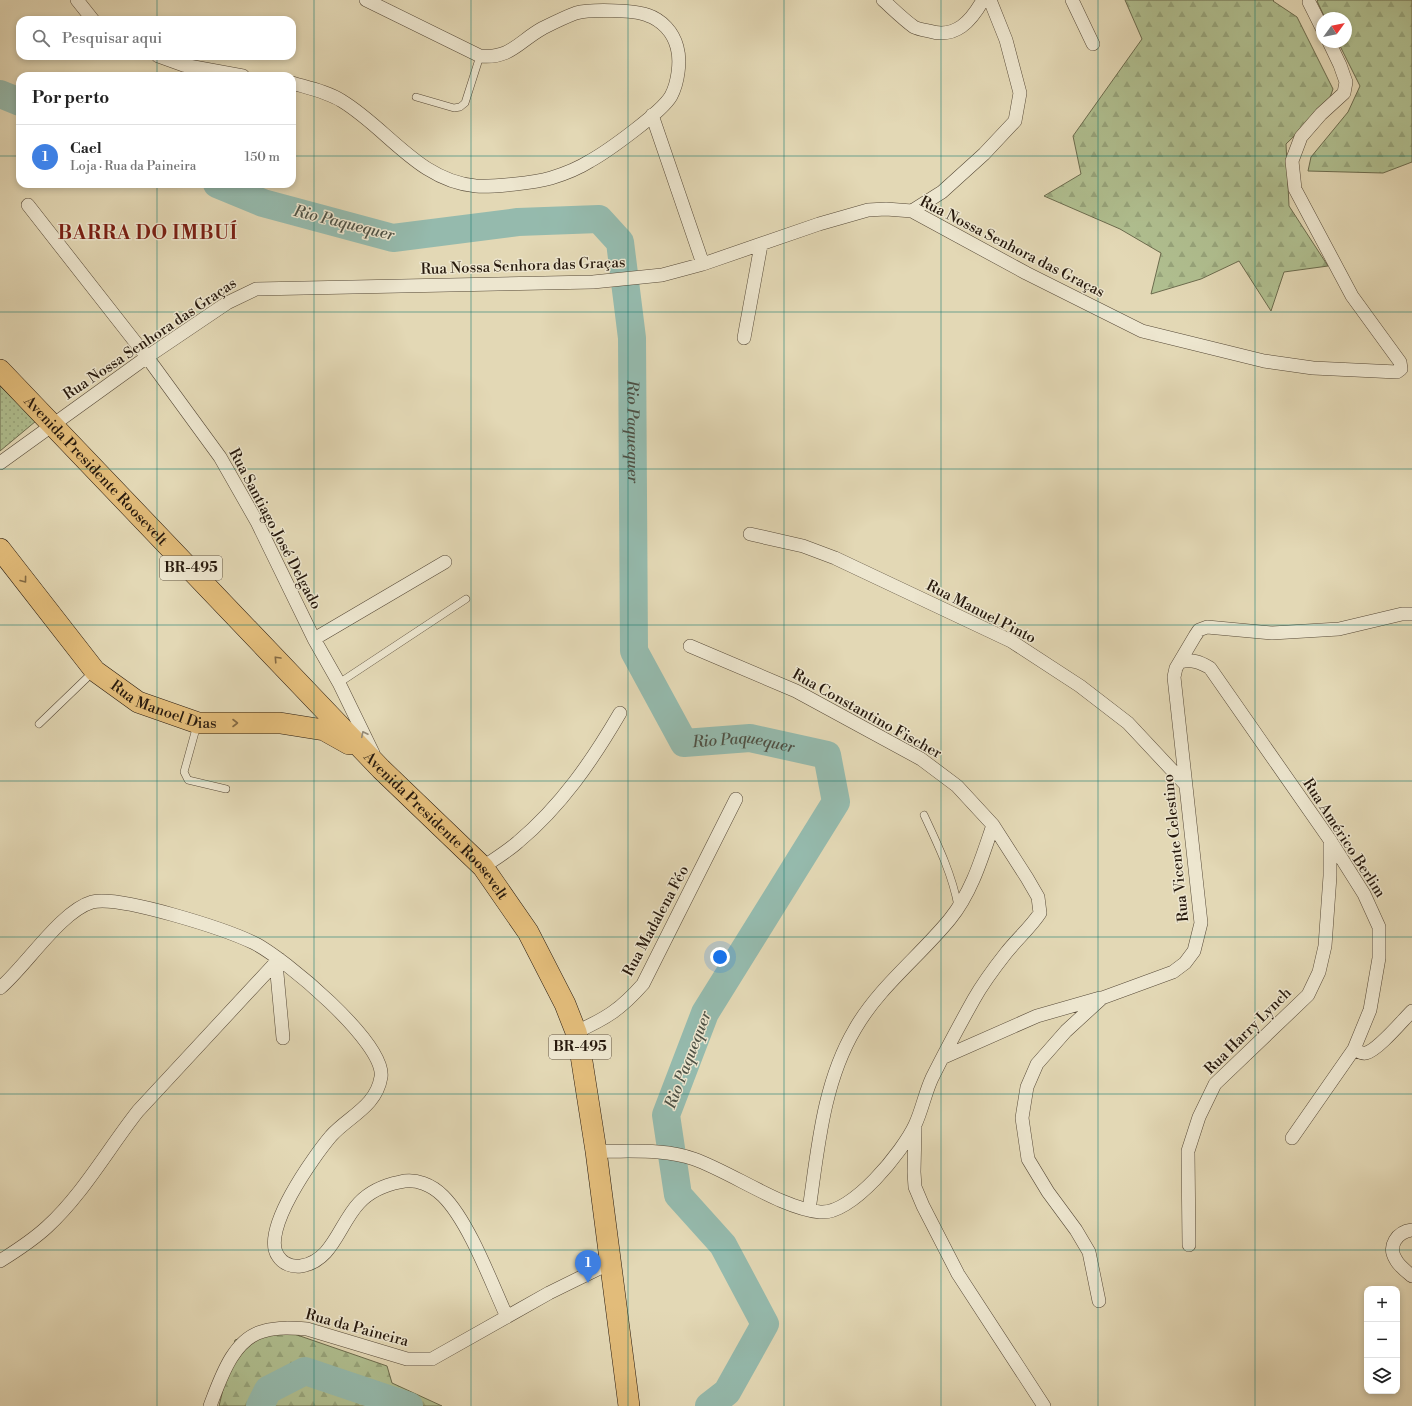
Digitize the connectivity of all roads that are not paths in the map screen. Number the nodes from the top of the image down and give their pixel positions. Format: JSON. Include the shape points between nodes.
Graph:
{"nodes":[{"id":1,"x":77,"y":0,"type":"edge"},
{"id":2,"x":366,"y":0,"type":"edge"},
{"id":3,"x":883,"y":0,"type":"edge"},
{"id":4,"x":983,"y":0,"type":"edge"},
{"id":5,"x":990,"y":0,"type":"edge"},
{"id":6,"x":1072,"y":0,"type":"edge"},
{"id":7,"x":1309,"y":2,"type":"dead end"},
{"id":8,"x":380,"y":3,"type":"edge"},
{"id":9,"x":90,"y":16,"type":"edge"},
{"id":10,"x":1316,"y":16,"type":"edge"},
{"id":11,"x":1093,"y":44,"type":"dead end"},
{"id":12,"x":1332,"y":48,"type":"edge"},
{"id":13,"x":480,"y":56,"type":"junction"},
{"id":14,"x":169,"y":60,"type":"edge"},
{"id":15,"x":221,"y":72,"type":"edge"},
{"id":16,"x":296,"y":84,"type":"edge"},
{"id":17,"x":416,"y":97,"type":"dead end"},
{"id":18,"x":652,"y":116,"type":"junction"},
{"id":19,"x":28,"y":205,"type":"dead end"},
{"id":20,"x":912,"y":211,"type":"junction"},
{"id":21,"x":761,"y":245,"type":"junction"},
{"id":22,"x":703,"y":264,"type":"junction"},
{"id":23,"x":744,"y":338,"type":"dead end"},
{"id":24,"x":147,"y":356,"type":"junction"},
{"id":25,"x":0,"y":370,"type":"edge"},
{"id":26,"x":52,"y":424,"type":"junction"},
{"id":27,"x":0,"y":463,"type":"edge"},
{"id":28,"x":750,"y":534,"type":"dead end"},
{"id":29,"x":0,"y":549,"type":"edge"},
{"id":30,"x":445,"y":562,"type":"dead end"},
{"id":31,"x":466,"y":599,"type":"dead end"},
{"id":32,"x":1412,"y":614,"type":"edge"},
{"id":33,"x":314,"y":639,"type":"junction"},
{"id":34,"x":690,"y":646,"type":"dead end"},
{"id":35,"x":1180,"y":662,"type":"junction"},
{"id":36,"x":94,"y":671,"type":"junction"},
{"id":37,"x":300,"y":683,"type":"junction"},
{"id":38,"x":339,"y":683,"type":"junction"},
{"id":39,"x":620,"y":713,"type":"dead end"},
{"id":40,"x":198,"y":723,"type":"junction"},
{"id":41,"x":280,"y":723,"type":"junction"},
{"id":42,"x":39,"y":724,"type":"dead end"},
{"id":43,"x":381,"y":769,"type":"junction"},
{"id":44,"x":1185,"y":784,"type":"junction"},
{"id":45,"x":226,"y":789,"type":"dead end"},
{"id":46,"x":736,"y":799,"type":"dead end"},
{"id":47,"x":924,"y":815,"type":"dead end"},
{"id":48,"x":993,"y":826,"type":"junction"},
{"id":49,"x":1330,"y":840,"type":"junction"},
{"id":50,"x":483,"y":867,"type":"junction"},
{"id":51,"x":958,"y":906,"type":"junction"},
{"id":52,"x":278,"y":961,"type":"junction"},
{"id":53,"x":0,"y":988,"type":"edge"},
{"id":54,"x":1102,"y":998,"type":"junction"},
{"id":55,"x":1412,"y":1011,"type":"edge"},
{"id":56,"x":576,"y":1032,"type":"junction"},
{"id":57,"x":282,"y":1038,"type":"dead end"},
{"id":58,"x":1354,"y":1049,"type":"junction"},
{"id":59,"x":944,"y":1057,"type":"junction"},
{"id":60,"x":915,"y":1125,"type":"junction"},
{"id":61,"x":1292,"y":1138,"type":"dead end"},
{"id":62,"x":596,"y":1151,"type":"junction"},
{"id":63,"x":809,"y":1210,"type":"junction"},
{"id":64,"x":1412,"y":1230,"type":"edge"},
{"id":65,"x":1189,"y":1245,"type":"dead end"},
{"id":66,"x":0,"y":1262,"type":"edge"},
{"id":67,"x":610,"y":1263,"type":"junction"},
{"id":68,"x":1412,"y":1276,"type":"edge"},
{"id":69,"x":1099,"y":1301,"type":"dead end"},
{"id":70,"x":507,"y":1317,"type":"junction"},
{"id":71,"x":628,"y":1398,"type":"edge"},
{"id":72,"x":210,"y":1406,"type":"edge"},
{"id":73,"x":1044,"y":1406,"type":"edge"}],
"edges":[{"from":1,"to":9,"type":"street"},
{"from":2,"to":8,"type":"street"},
{"from":3,"to":4,"type":"street","via":[[915,28],[934,33],[952,33],[965,25]]},
{"from":5,"to":20,"type":"street","via":[[1006,40],[1020,93],[1015,121],[984,154],[942,192]]},
{"from":6,"to":11,"type":"street"},
{"from":7,"to":10,"type":"street"},
{"from":8,"to":13,"type":"street"},
{"from":12,"to":20,"type":"street","name":"Rua Nossa Senhora das Graças","via":[[1346,82],[1344,93],[1301,137],[1292,160],[1295,189],[1352,296],[1400,362],[1402,369],[1397,372],[1313,368],[1264,361],[1142,331]]},
{"from":13,"to":17,"type":"lane","via":[[464,103],[460,107],[454,108]]},
{"from":13,"to":18,"type":"street","via":[[504,55],[543,28],[577,13],[610,11],[646,14],[667,28],[675,38],[680,56],[670,96]]},
{"from":14,"to":15,"type":"street"},
{"from":16,"to":18,"type":"street","via":[[342,100],[415,161],[437,175],[478,186],[550,178],[571,170],[590,161]]},
{"from":18,"to":22,"type":"street"},
{"from":19,"to":24,"type":"street","name":"Rua Santiago José Delgado"},
{"from":20,"to":21,"type":"street","name":"Rua Nossa Senhora das Graças","via":[[868,210]]},
{"from":21,"to":22,"type":"street","name":"Rua Nossa Senhora das Graças","via":[[730,253]]},
{"from":21,"to":23,"type":"street"},
{"from":22,"to":24,"type":"street","name":"Rua Nossa Senhora das Graças","via":[[662,275],[593,282],[256,289],[227,303]]},
{"from":24,"to":26,"type":"street","name":"Rua Nossa Senhora das Graças"},
{"from":24,"to":33,"type":"street","name":"Rua Santiago José Delgado","via":[[205,434],[231,475]]},
{"from":25,"to":26,"type":"main road","name":"Avenida Presidente Roosevelt","number":"BR-495"},
{"from":26,"to":27,"type":"street","name":"Rua Nossa Senhora das Graças"},
{"from":37,"to":26,"type":"main road","name":"Avenida Presidente Roosevelt","number":"BR-495","one_way":true},
{"from":28,"to":44,"type":"street","name":"Rua Manuel Pinto","via":[[803,546],[835,558],[1011,641],[1080,686],[1128,723]]},
{"from":29,"to":36,"type":"main road","name":"Rua Manoel Dias","number":"BR-495","one_way":true},
{"from":30,"to":33,"type":"street"},
{"from":31,"to":38,"type":"lane"},
{"from":32,"to":35,"type":"street","name":"Rua Vicente Celestino","via":[[1402,614],[1339,629],[1272,633],[1207,627],[1199,630]]},
{"from":33,"to":38,"type":"street","name":"Rua Santiago José Delgado"},
{"from":34,"to":48,"type":"street","name":"Rua Constantino Fischer","via":[[796,691],[922,759],[957,786]]},
{"from":35,"to":44,"type":"street","name":"Rua Vicente Celestino","via":[[1174,677]]},
{"from":35,"to":49,"type":"street","name":"Rua Américo Berlim","via":[[1200,662],[1210,668]]},
{"from":36,"to":40,"type":"main road","name":"Rua Manoel Dias","number":"BR-495","via":[[138,702]]},
{"from":36,"to":42,"type":"lane"},
{"from":37,"to":41,"type":"main road","via":[[311,711],[299,720]]},
{"from":37,"to":43,"type":"main road","name":"Avenida Presidente Roosevelt","number":"BR-495"},
{"from":43,"to":38,"type":"street","name":"Rua Santiago José Delgado","one_way":true},
{"from":39,"to":50,"type":"street","via":[[599,749],[546,817],[517,843]]},
{"from":40,"to":41,"type":"main road","name":"Rua Manoel Dias","number":"BR-495","one_way":true},
{"from":40,"to":45,"type":"lane","via":[[184,772],[185,777],[188,780]]},
{"from":41,"to":43,"type":"main road","name":"Rua Manoel Dias","number":"BR-495","via":[[324,730]]},
{"from":43,"to":50,"type":"main road","name":"Avenida Presidente Roosevelt","number":"BR-495"},
{"from":44,"to":54,"type":"street","name":"Rua Vicente Celestino","via":[[1201,923],[1194,950],[1185,963],[1173,972]]},
{"from":46,"to":56,"type":"street","name":"Rua Madalena Féo","via":[[643,984],[614,1014]]},
{"from":47,"to":51,"type":"lane","via":[[949,870]]},
{"from":48,"to":51,"type":"street","via":[[968,891]]},
{"from":48,"to":59,"type":"street","name":"Rua Constantino Fischer","via":[[1034,891],[1040,913],[1005,954],[975,998]]},
{"from":49,"to":58,"type":"street","name":"Rua Américo Berlim","via":[[1364,894],[1379,927],[1379,958],[1370,1010]]},
{"from":49,"to":65,"type":"street","name":"Rua Harry Lynch","via":[[1325,946],[1319,972],[1308,995],[1215,1084],[1199,1117],[1188,1151]]},
{"from":50,"to":56,"type":"main road","name":"Avenida Presidente Roosevelt","number":"BR-495","via":[[528,932],[559,990]]},
{"from":51,"to":63,"type":"street","via":[[951,918],[870,1007],[844,1049],[832,1076]]},
{"from":52,"to":53,"type":"street","via":[[256,944],[230,933],[171,914],[99,901],[88,903],[68,916]]},
{"from":52,"to":57,"type":"street"},
{"from":52,"to":66,"type":"street","via":[[138,1112],[95,1171],[47,1227]]},
{"from":52,"to":70,"type":"street","via":[[351,1022],[374,1053],[382,1073],[370,1103],[334,1133],[304,1172],[281,1218],[274,1248],[277,1255],[284,1263],[295,1267],[310,1265],[322,1258],[346,1220],[370,1193],[387,1185],[408,1180],[422,1182],[442,1194],[455,1210]]},
{"from":54,"to":59,"type":"street","name":"Rua Vicente Celestino","via":[[1037,1016]]},
{"from":54,"to":69,"type":"street","name":"Rua Vicente Celestino","via":[[1066,1031],[1037,1064],[1027,1087],[1022,1118],[1028,1159],[1089,1252]]},
{"from":55,"to":58,"type":"street","via":[[1368,1052],[1362,1053]]},
{"from":56,"to":62,"type":"main road","name":"Avenida Presidente Roosevelt","number":"BR-495","via":[[585,1073]]},
{"from":58,"to":61,"type":"street","name":"Rua Américo Berlim"},
{"from":59,"to":60,"type":"street","name":"Rua Constantino Fischer","via":[[932,1079]]},
{"from":60,"to":63,"type":"street","name":"Rua Constantino Fischer","via":[[900,1152],[862,1191],[830,1211]]},
{"from":60,"to":73,"type":"street","via":[[915,1187],[923,1206],[958,1274]]},
{"from":62,"to":63,"type":"street","name":"Rua Constantino Fischer","via":[[636,1151],[680,1156],[706,1164]]},
{"from":62,"to":67,"type":"main road","name":"Avenida Presidente Roosevelt","number":"BR-495"},
{"from":64,"to":68,"type":"street","via":[[1404,1231],[1396,1237],[1392,1249],[1396,1260]]},
{"from":67,"to":70,"type":"street","name":"Rua da Paineira"},
{"from":67,"to":71,"type":"main road","name":"Avenida Presidente Roosevelt","number":"BR-495"},
{"from":70,"to":72,"type":"street","name":"Rua da Paineira","via":[[432,1359],[407,1359],[307,1329],[263,1331],[252,1336],[237,1350]]}]}
